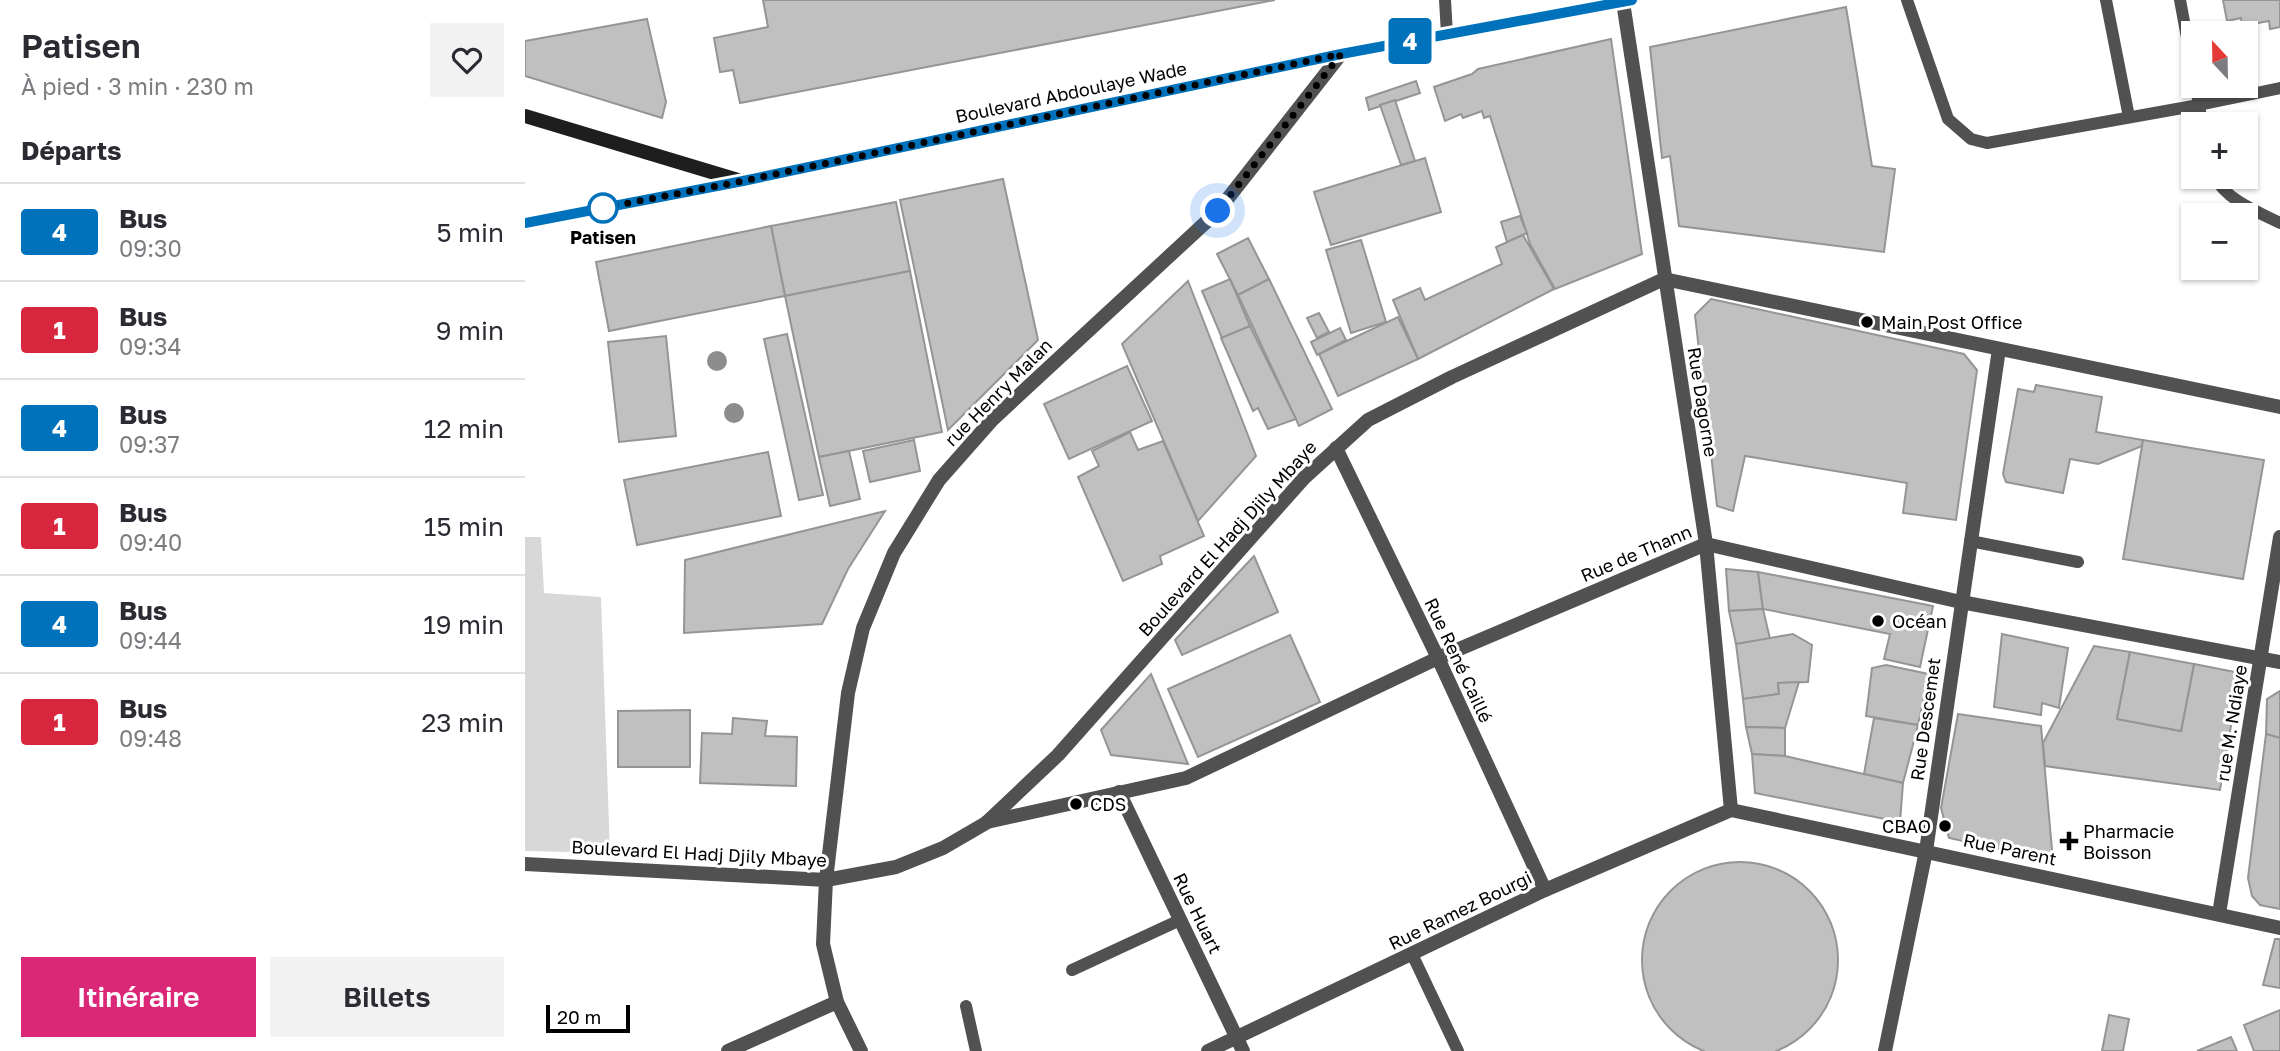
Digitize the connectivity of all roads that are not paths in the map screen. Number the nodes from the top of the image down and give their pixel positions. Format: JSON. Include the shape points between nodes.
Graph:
{"nodes":[{"id":1,"x":1445,"y":0,"type":"edge"},
{"id":2,"x":1907,"y":0,"type":"edge"},
{"id":3,"x":2106,"y":0,"type":"edge"},
{"id":4,"x":2180,"y":0,"type":"edge"},
{"id":5,"x":1627,"y":1,"type":"edge"},
{"id":6,"x":2184,"y":21,"type":"edge"},
{"id":7,"x":1447,"y":34,"type":"junction"},
{"id":8,"x":1341,"y":54,"type":"junction"},
{"id":9,"x":2280,"y":88,"type":"edge"},
{"id":10,"x":2198,"y":98,"type":"edge"},
{"id":11,"x":2199,"y":105,"type":"junction"},
{"id":12,"x":2200,"y":112,"type":"edge"},
{"id":13,"x":525,"y":116,"type":"edge"},
{"id":14,"x":2129,"y":117,"type":"junction"},
{"id":15,"x":743,"y":181,"type":"junction"},
{"id":16,"x":2223,"y":189,"type":"edge"},
{"id":17,"x":525,"y":223,"type":"edge"},
{"id":18,"x":2280,"y":223,"type":"edge"},
{"id":19,"x":1664,"y":279,"type":"junction"},
{"id":20,"x":1999,"y":349,"type":"junction"},
{"id":21,"x":2280,"y":407,"type":"edge"},
{"id":22,"x":1336,"y":447,"type":"junction"},
{"id":23,"x":2280,"y":537,"type":"edge"},
{"id":24,"x":1970,"y":541,"type":"junction"},
{"id":25,"x":1706,"y":544,"type":"junction"},
{"id":26,"x":2078,"y":562,"type":"dead end"},
{"id":27,"x":1961,"y":602,"type":"junction"},
{"id":28,"x":2261,"y":657,"type":"junction"},
{"id":29,"x":1438,"y":658,"type":"junction"},
{"id":30,"x":2280,"y":662,"type":"edge"},
{"id":31,"x":1119,"y":792,"type":"junction"},
{"id":32,"x":1731,"y":810,"type":"junction"},
{"id":33,"x":986,"y":822,"type":"junction"},
{"id":34,"x":1926,"y":851,"type":"junction"},
{"id":35,"x":525,"y":864,"type":"edge"},
{"id":36,"x":826,"y":880,"type":"junction"},
{"id":37,"x":1545,"y":890,"type":"junction"},
{"id":38,"x":2219,"y":914,"type":"junction"},
{"id":39,"x":1180,"y":920,"type":"junction"},
{"id":40,"x":2280,"y":928,"type":"edge"},
{"id":41,"x":1412,"y":954,"type":"junction"},
{"id":42,"x":1072,"y":970,"type":"dead end"},
{"id":43,"x":837,"y":1002,"type":"junction"},
{"id":44,"x":966,"y":1006,"type":"dead end"},
{"id":45,"x":1240,"y":1044,"type":"edge"},
{"id":46,"x":728,"y":1051,"type":"edge"},
{"id":47,"x":861,"y":1051,"type":"edge"},
{"id":48,"x":976,"y":1051,"type":"edge"},
{"id":49,"x":1209,"y":1051,"type":"edge"},
{"id":50,"x":1458,"y":1051,"type":"edge"},
{"id":51,"x":1885,"y":1051,"type":"edge"}],
"edges":[{"from":1,"to":7,"type":"lane"},
{"from":2,"to":14,"type":"lane","via":[[1948,119],[1971,139],[1987,142]]},
{"from":3,"to":14,"type":"lane"},
{"from":4,"to":6,"type":"lane"},
{"from":5,"to":7,"type":"street","name":"Boulevard Abdoulaye Wade"},
{"from":5,"to":19,"type":"street","name":"Rue Dagorne"},
{"from":7,"to":8,"type":"street","name":"Boulevard Abdoulaye Wade"},
{"from":8,"to":15,"type":"street","name":"Boulevard Abdoulaye Wade"},
{"from":8,"to":36,"type":"street","name":"rue Henry Malan","via":[[1218,211],[992,420],[932,491],[894,553],[863,628],[848,693]]},
{"from":9,"to":11,"type":"lane"},
{"from":10,"to":11,"type":"lane"},
{"from":11,"to":12,"type":"lane"},
{"from":11,"to":14,"type":"lane"},
{"from":13,"to":15,"type":"street","name":"Boulevard Abdoulaye Wade"},
{"from":15,"to":17,"type":"street"},
{"from":16,"to":18,"type":"lane"},
{"from":19,"to":20,"type":"street"},
{"from":19,"to":22,"type":"street","name":"Boulevard El Hadj Djily Mbaye","via":[[1368,419]]},
{"from":19,"to":25,"type":"street","name":"Rue Dagorne"},
{"from":20,"to":21,"type":"street"},
{"from":20,"to":24,"type":"street","name":"Rue Descemet"},
{"from":22,"to":29,"type":"street","name":"Rue René Caillé"},
{"from":22,"to":33,"type":"street","name":"Boulevard El Hadj Djily Mbaye","via":[[1058,755]]},
{"from":23,"to":28,"type":"street","name":"rue M. Ndiaye"},
{"from":24,"to":26,"type":"lane"},
{"from":24,"to":27,"type":"street","name":"Rue Descemet"},
{"from":25,"to":27,"type":"street","name":"Rue de Thann"},
{"from":25,"to":29,"type":"street","name":"Rue de Thann"},
{"from":25,"to":32,"type":"street","name":"Rue Dagorne"},
{"from":27,"to":28,"type":"street","name":"Rue de Thann"},
{"from":27,"to":34,"type":"street","name":"Rue Descemet"},
{"from":28,"to":30,"type":"street","name":"Rue de Thann"},
{"from":28,"to":38,"type":"street","name":"rue M. Ndiaye"},
{"from":29,"to":31,"type":"street","name":"Rue de Thann","via":[[1186,778]]},
{"from":29,"to":37,"type":"street","name":"Rue René Caillé"},
{"from":31,"to":33,"type":"street","name":"Rue de Thann"},
{"from":31,"to":39,"type":"street","name":"Rue Huart"},
{"from":32,"to":34,"type":"street","name":"Rue Parent"},
{"from":32,"to":37,"type":"street","name":"Rue Ramez Bourgi"},
{"from":33,"to":36,"type":"street","name":"Boulevard El Hadj Djily Mbaye","via":[[943,848],[895,867]]},
{"from":34,"to":38,"type":"street","name":"Rue Parent"},
{"from":34,"to":51,"type":"street","name":"Rue Descemet"},
{"from":35,"to":36,"type":"street","name":"Boulevard El Hadj Djily Mbaye"},
{"from":36,"to":43,"type":"street","name":"rue Henry Malan","via":[[824,944]]},
{"from":37,"to":41,"type":"street","name":"Rue Ramez Bourgi"},
{"from":38,"to":40,"type":"street","name":"Rue Parent"},
{"from":39,"to":42,"type":"lane"},
{"from":39,"to":45,"type":"street","name":"Rue Huart"},
{"from":41,"to":45,"type":"street","name":"Rue Ramez Bourgi"},
{"from":41,"to":50,"type":"lane"},
{"from":43,"to":46,"type":"street"},
{"from":43,"to":47,"type":"street","name":"rue Henry Malan"},
{"from":44,"to":48,"type":"lane"},
{"from":45,"to":49,"type":"street","name":"Rue Ramez Bourgi"}]}
